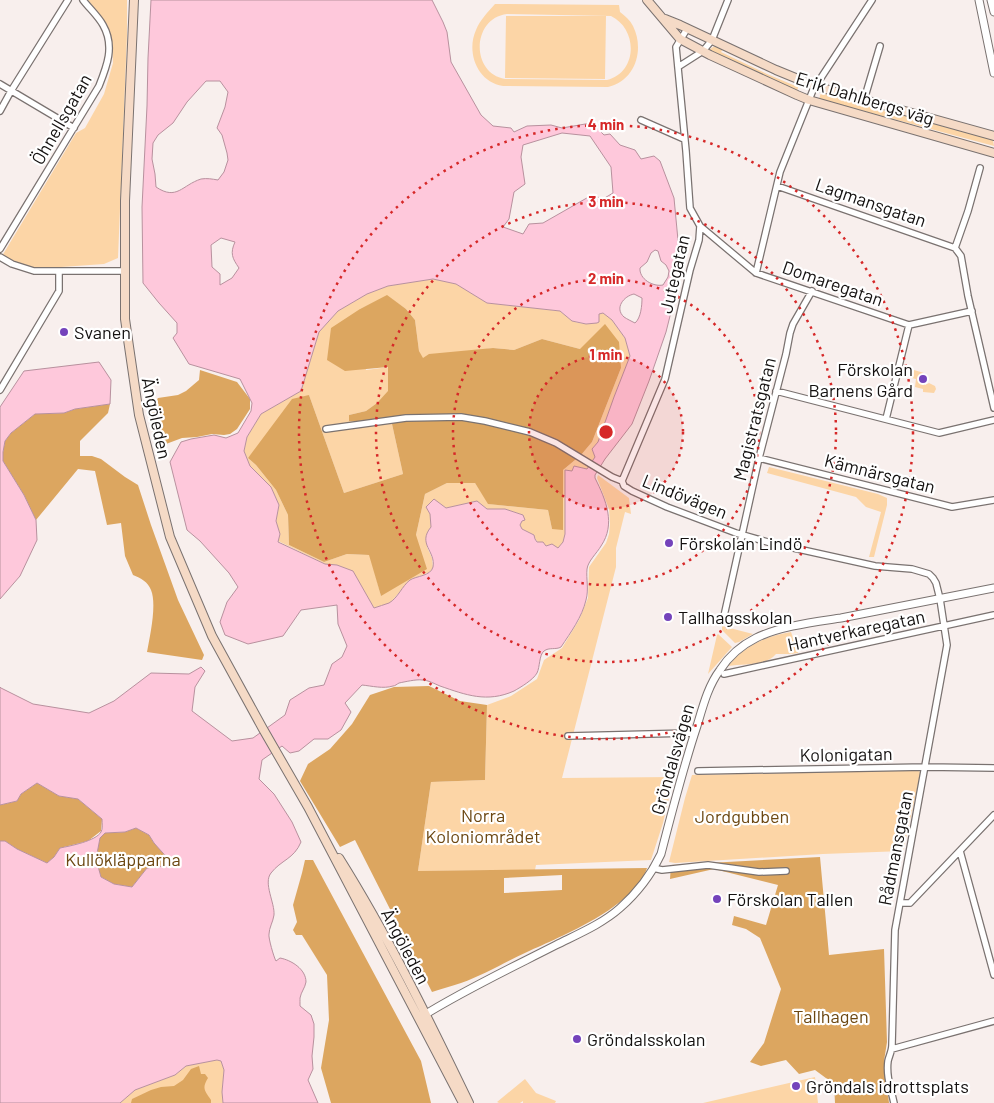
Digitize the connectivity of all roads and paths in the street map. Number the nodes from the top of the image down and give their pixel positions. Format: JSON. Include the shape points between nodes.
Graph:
{"nodes":[{"id":1,"x":68,"y":0,"type":"edge"},
{"id":2,"x":83,"y":0,"type":"edge"},
{"id":3,"x":134,"y":0,"type":"edge"},
{"id":4,"x":647,"y":0,"type":"edge"},
{"id":5,"x":728,"y":0,"type":"edge"},
{"id":6,"x":979,"y":0,"type":"edge"},
{"id":7,"x":991,"y":0,"type":"edge"},
{"id":8,"x":869,"y":1,"type":"edge"},
{"id":9,"x":994,"y":12,"type":"edge"},
{"id":10,"x":663,"y":19,"type":"junction"},
{"id":11,"x":688,"y":29,"type":"junction"},
{"id":12,"x":680,"y":39,"type":"junction"},
{"id":13,"x":712,"y":40,"type":"junction"},
{"id":14,"x":880,"y":46,"type":"dead end"},
{"id":15,"x":702,"y":51,"type":"junction"},
{"id":16,"x":678,"y":67,"type":"junction"},
{"id":17,"x":994,"y":73,"type":"edge"},
{"id":18,"x":0,"y":84,"type":"edge"},
{"id":19,"x":815,"y":86,"type":"junction"},
{"id":20,"x":11,"y":91,"type":"junction"},
{"id":21,"x":809,"y":100,"type":"junction"},
{"id":22,"x":864,"y":100,"type":"junction"},
{"id":23,"x":0,"y":111,"type":"edge"},
{"id":24,"x":641,"y":120,"type":"dead end"},
{"id":25,"x":74,"y":128,"type":"junction"},
{"id":26,"x":994,"y":136,"type":"edge"},
{"id":27,"x":684,"y":139,"type":"junction"},
{"id":28,"x":994,"y":153,"type":"edge"},
{"id":29,"x":980,"y":168,"type":"dead end"},
{"id":30,"x":777,"y":186,"type":"junction"},
{"id":31,"x":700,"y":226,"type":"junction"},
{"id":32,"x":955,"y":248,"type":"junction"},
{"id":33,"x":0,"y":249,"type":"edge"},
{"id":34,"x":0,"y":257,"type":"edge"},
{"id":35,"x":124,"y":270,"type":"junction"},
{"id":36,"x":59,"y":272,"type":"junction"},
{"id":37,"x":756,"y":273,"type":"junction"},
{"id":38,"x":812,"y":291,"type":"junction"},
{"id":39,"x":972,"y":311,"type":"junction"},
{"id":40,"x":908,"y":325,"type":"junction"},
{"id":41,"x":0,"y":390,"type":"edge"},
{"id":42,"x":776,"y":391,"type":"junction"},
{"id":43,"x":994,"y":408,"type":"edge"},
{"id":44,"x":886,"y":420,"type":"junction"},
{"id":45,"x":994,"y":420,"type":"edge"},
{"id":46,"x":326,"y":429,"type":"dead end"},
{"id":47,"x":759,"y":458,"type":"junction"},
{"id":48,"x":622,"y":481,"type":"junction"},
{"id":49,"x":994,"y":500,"type":"edge"},
{"id":50,"x":743,"y":535,"type":"junction"},
{"id":51,"x":994,"y":588,"type":"edge"},
{"id":52,"x":940,"y":599,"type":"junction"},
{"id":53,"x":724,"y":616,"type":"dead end"},
{"id":54,"x":994,"y":616,"type":"edge"},
{"id":55,"x":944,"y":626,"type":"junction"},
{"id":56,"x":724,"y":674,"type":"dead end"},
{"id":57,"x":694,"y":734,"type":"junction"},
{"id":58,"x":568,"y":736,"type":"dead end"},
{"id":59,"x":926,"y":767,"type":"junction"},
{"id":60,"x":994,"y":768,"type":"edge"},
{"id":61,"x":698,"y":771,"type":"dead end"},
{"id":62,"x":994,"y":815,"type":"edge"},
{"id":63,"x":960,"y":851,"type":"junction"},
{"id":64,"x":654,"y":868,"type":"junction"},
{"id":65,"x":786,"y":871,"type":"dead end"},
{"id":66,"x":900,"y":903,"type":"junction"},
{"id":67,"x":994,"y":975,"type":"edge"},
{"id":68,"x":422,"y":1016,"type":"junction"},
{"id":69,"x":994,"y":1021,"type":"edge"},
{"id":70,"x":892,"y":1049,"type":"junction"},
{"id":71,"x":463,"y":1103,"type":"edge"},
{"id":72,"x":469,"y":1103,"type":"edge"},
{"id":73,"x":894,"y":1103,"type":"edge"}],
"edges":[{"from":1,"to":20,"type":"street"},
{"from":2,"to":25,"type":"street","name":"Öhnellsgatan","via":[[103,26],[109,46],[107,65],[99,86]]},
{"from":3,"to":35,"type":"main road","name":"Ängöleden","via":[[124,201]]},
{"from":4,"to":10,"type":"main road"},
{"from":5,"to":13,"type":"street"},
{"from":6,"to":17,"type":"street"},
{"from":7,"to":9,"type":"street"},
{"from":8,"to":19,"type":"street"},
{"from":10,"to":11,"type":"main road","name":"Erik Dahlbergs väg"},
{"from":10,"to":12,"type":"main road","name":"Erik Dahlbergs väg"},
{"from":11,"to":12,"type":"street"},
{"from":11,"to":13,"type":"main road","name":"Erik Dahlbergs väg"},
{"from":12,"to":15,"type":"main road","name":"Erik Dahlbergs väg"},
{"from":12,"to":16,"type":"street","name":"Jutegatan","via":[[676,47]]},
{"from":13,"to":15,"type":"street"},
{"from":13,"to":19,"type":"main road","name":"Erik Dahlbergs väg"},
{"from":14,"to":22,"type":"street"},
{"from":15,"to":16,"type":"street"},
{"from":15,"to":21,"type":"main road","name":"Erik Dahlbergs väg"},
{"from":16,"to":27,"type":"street","name":"Jutegatan"},
{"from":18,"to":20,"type":"street"},
{"from":19,"to":21,"type":"street"},
{"from":19,"to":22,"type":"main road","name":"Erik Dahlbergs väg"},
{"from":20,"to":23,"type":"street"},
{"from":20,"to":25,"type":"street"},
{"from":21,"to":28,"type":"main road","name":"Erik Dahlbergs väg"},
{"from":21,"to":30,"type":"street"},
{"from":22,"to":26,"type":"main road","name":"Erik Dahlbergs väg"},
{"from":24,"to":27,"type":"street"},
{"from":25,"to":33,"type":"street","name":"Öhnellsgatan"},
{"from":27,"to":31,"type":"street","name":"Jutegatan","via":[[690,208]]},
{"from":29,"to":32,"type":"street"},
{"from":30,"to":32,"type":"street","name":"Lagmansgatan"},
{"from":30,"to":37,"type":"street"},
{"from":31,"to":37,"type":"street","name":"Domaregatan"},
{"from":31,"to":48,"type":"street","name":"Jutegatan","via":[[665,379]]},
{"from":32,"to":39,"type":"street","via":[[960,256]]},
{"from":34,"to":36,"type":"street","via":[[34,271]]},
{"from":35,"to":36,"type":"street"},
{"from":35,"to":68,"type":"main road","name":"Ängöleden","via":[[125,319],[139,415],[170,537],[212,636]]},
{"from":36,"to":41,"type":"street","via":[[59,291]]},
{"from":37,"to":38,"type":"street","name":"Domaregatan"},
{"from":38,"to":40,"type":"street","name":"Domaregatan"},
{"from":38,"to":42,"type":"street","name":"Magistratsgatan","via":[[793,324]]},
{"from":39,"to":40,"type":"street"},
{"from":39,"to":43,"type":"street"},
{"from":40,"to":44,"type":"street"},
{"from":42,"to":44,"type":"street"},
{"from":42,"to":47,"type":"street","name":"Magistratsgatan"},
{"from":44,"to":45,"type":"street","via":[[939,433]]},
{"from":46,"to":48,"type":"street","name":"Lindövägen","via":[[406,418],[461,417],[485,421],[530,432],[556,443]]},
{"from":47,"to":49,"type":"street","name":"Kämnärsgatan","via":[[952,507]]},
{"from":47,"to":50,"type":"street","name":"Magistratsgatan"},
{"from":48,"to":50,"type":"street","name":"Lindövägen","via":[[637,494]]},
{"from":50,"to":52,"type":"street","name":"Lindövägen","via":[[875,566],[920,571],[929,574],[936,582]]},
{"from":50,"to":53,"type":"street","name":"Magistratsgatan"},
{"from":51,"to":52,"type":"street","name":"Gröndalsvägen"},
{"from":52,"to":55,"type":"street","name":"Rådmansgatan"},
{"from":52,"to":57,"type":"street","name":"Gröndalsvägen","via":[[790,627],[752,641],[730,657],[713,681]]},
{"from":54,"to":55,"type":"street","name":"Hantverkaregatan"},
{"from":55,"to":56,"type":"street","name":"Hantverkaregatan"},
{"from":55,"to":59,"type":"street","name":"Rådmansgatan","via":[[947,645]]},
{"from":57,"to":58,"type":"street"},
{"from":57,"to":64,"type":"street","name":"Gröndalsvägen","via":[[661,854]]},
{"from":59,"to":60,"type":"street","name":"Kolonigatan"},
{"from":59,"to":61,"type":"street","name":"Kolonigatan"},
{"from":59,"to":66,"type":"street","name":"Rådmansgatan"},
{"from":62,"to":63,"type":"street"},
{"from":63,"to":66,"type":"street","via":[[910,903]]},
{"from":63,"to":67,"type":"street"},
{"from":64,"to":65,"type":"street","via":[[708,866],[759,872]]},
{"from":64,"to":68,"type":"street","name":"Gröndalsvägen","via":[[638,891],[598,923]]},
{"from":66,"to":70,"type":"street","name":"Rådmansgatan","via":[[895,930]]},
{"from":68,"to":71,"type":"main road","name":"Ängöleden"},
{"from":68,"to":72,"type":"main road","name":"Ängöleden"},
{"from":69,"to":70,"type":"street"},
{"from":70,"to":73,"type":"street","name":"Rådmansgatan","via":[[888,1071]]}]}
